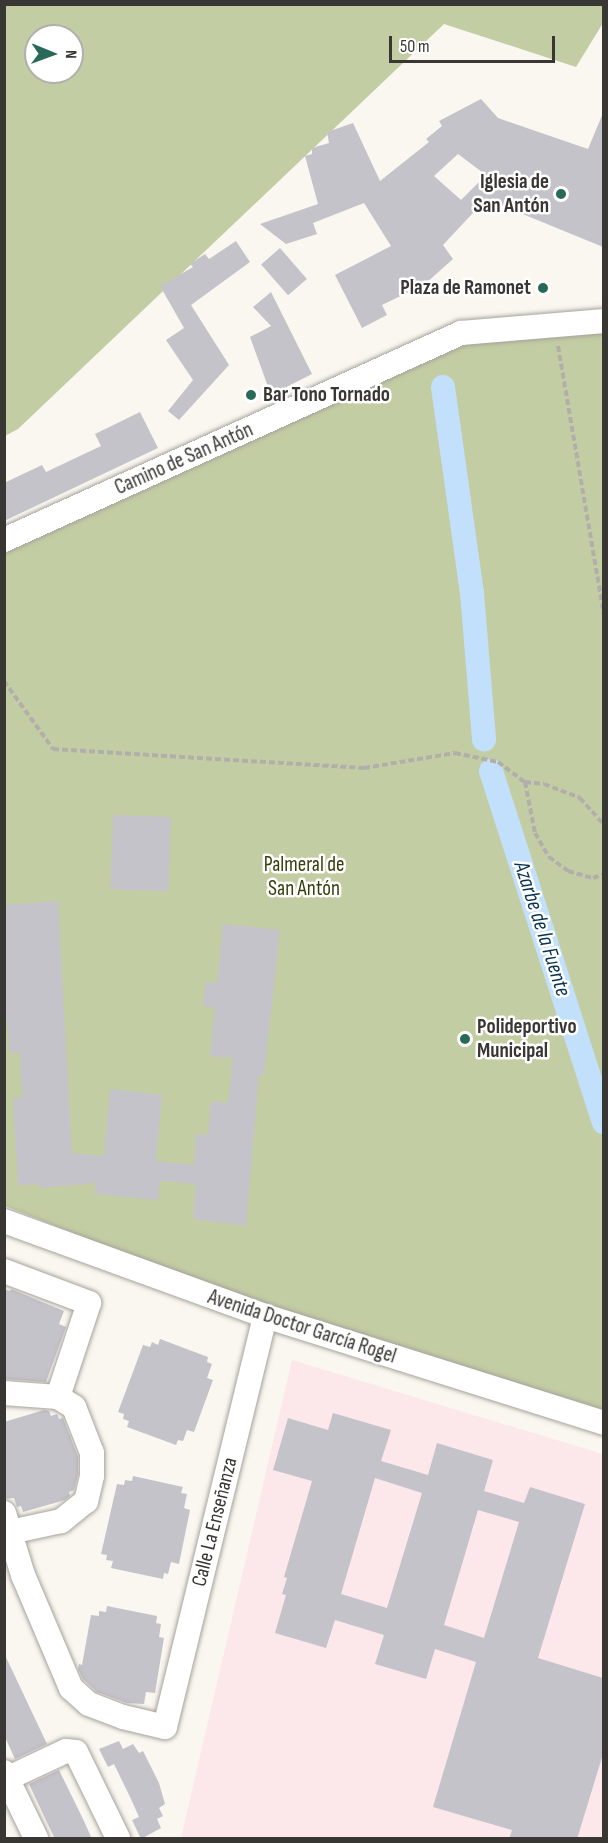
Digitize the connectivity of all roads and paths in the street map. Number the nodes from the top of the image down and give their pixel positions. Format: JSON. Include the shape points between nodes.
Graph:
{"nodes":[{"id":1,"x":603,"y":321,"type":"edge"},
{"id":2,"x":557,"y":338,"type":"dead end"},
{"id":3,"x":4,"y":540,"type":"edge"},
{"id":4,"x":603,"y":614,"type":"edge"},
{"id":5,"x":4,"y":681,"type":"edge"},
{"id":6,"x":525,"y":782,"type":"junction"},
{"id":7,"x":603,"y":825,"type":"edge"},
{"id":8,"x":603,"y":874,"type":"edge"},
{"id":9,"x":4,"y":1221,"type":"edge"},
{"id":10,"x":4,"y":1271,"type":"edge"},
{"id":11,"x":265,"y":1316,"type":"junction"},
{"id":12,"x":4,"y":1393,"type":"edge"},
{"id":13,"x":58,"y":1397,"type":"junction"},
{"id":14,"x":603,"y":1423,"type":"edge"},
{"id":15,"x":7,"y":1523,"type":"edge"},
{"id":16,"x":6,"y":1777,"type":"edge"},
{"id":17,"x":36,"y":1839,"type":"edge"},
{"id":18,"x":118,"y":1839,"type":"edge"}],
"edges":[{"from":1,"to":3,"type":"street","name":"Camino de San Antón","via":[[461,333]]},
{"from":2,"to":4,"type":"path"},
{"from":5,"to":6,"type":"path","via":[[53,749],[364,768],[455,753],[498,762]]},
{"from":6,"to":7,"type":"path","via":[[544,784],[580,798]]},
{"from":6,"to":8,"type":"path","via":[[535,833],[549,857],[568,871],[593,878]]},
{"from":9,"to":11,"type":"street","name":"Avenida Doctor García Rogel"},
{"from":10,"to":13,"type":"street","via":[[89,1303]]},
{"from":11,"to":14,"type":"street","name":"Avenida Doctor García Rogel"},
{"from":11,"to":15,"type":"street","name":"Calle La Enseñanza","via":[[165,1727],[89,1704],[71,1688],[23,1575]]},
{"from":12,"to":13,"type":"street"},
{"from":13,"to":15,"type":"street","via":[[74,1407],[92,1453],[86,1501],[62,1521]]},
{"from":16,"to":17,"type":"street"},
{"from":16,"to":18,"type":"street","via":[[66,1751],[76,1752]]}]}
